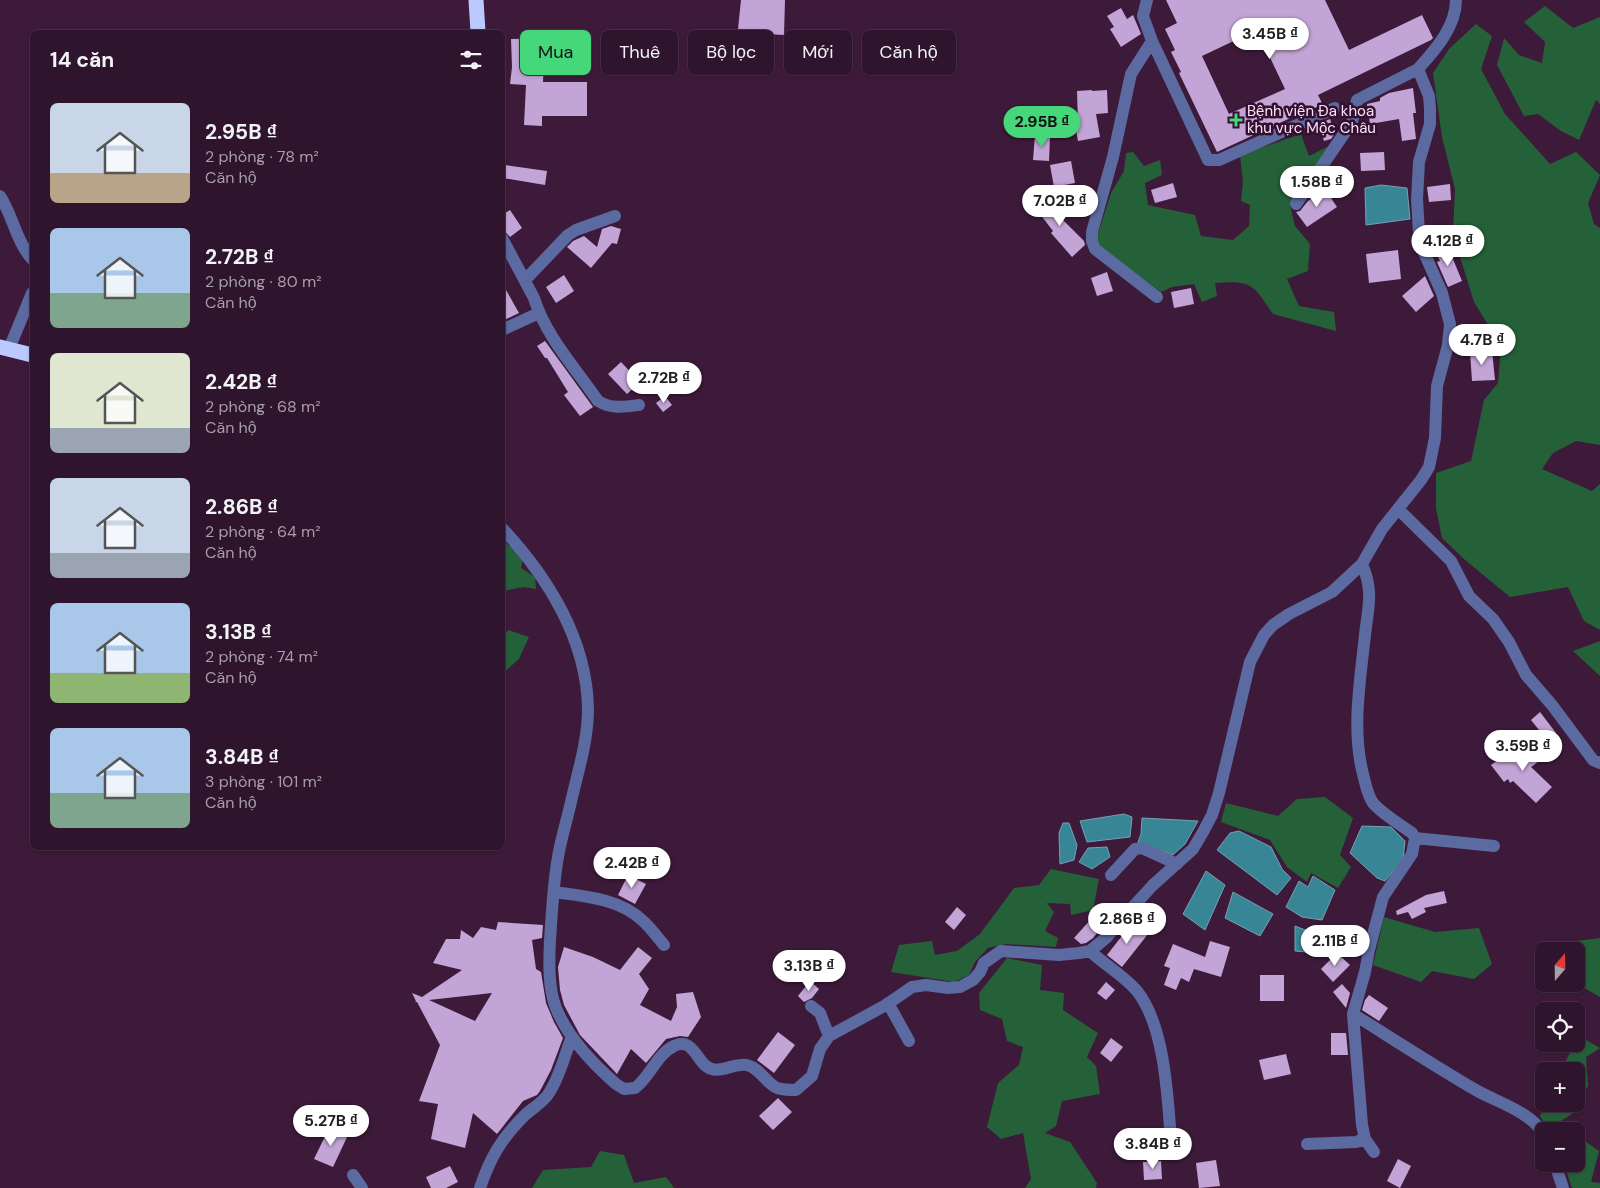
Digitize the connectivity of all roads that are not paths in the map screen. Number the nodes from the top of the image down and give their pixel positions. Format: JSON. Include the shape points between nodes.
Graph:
{"nodes":[{"id":1,"x":476,"y":0,"type":"edge"},
{"id":2,"x":1147,"y":0,"type":"edge"},
{"id":3,"x":1456,"y":0,"type":"edge"},
{"id":4,"x":478,"y":30,"type":"edge"},
{"id":5,"x":1152,"y":41,"type":"junction"},
{"id":6,"x":1418,"y":68,"type":"junction"},
{"id":7,"x":1335,"y":108,"type":"dead end"},
{"id":8,"x":0,"y":196,"type":"edge"},
{"id":9,"x":1296,"y":204,"type":"dead end"},
{"id":10,"x":615,"y":216,"type":"dead end"},
{"id":11,"x":505,"y":243,"type":"edge"},
{"id":12,"x":30,"y":256,"type":"edge"},
{"id":13,"x":525,"y":280,"type":"junction"},
{"id":14,"x":30,"y":297,"type":"edge"},
{"id":15,"x":1157,"y":297,"type":"dead end"},
{"id":16,"x":539,"y":313,"type":"junction"},
{"id":17,"x":505,"y":329,"type":"edge"},
{"id":18,"x":4,"y":348,"type":"edge"},
{"id":19,"x":30,"y":354,"type":"edge"},
{"id":20,"x":639,"y":405,"type":"dead end"},
{"id":21,"x":1398,"y":509,"type":"junction"},
{"id":22,"x":505,"y":531,"type":"edge"},
{"id":23,"x":1362,"y":564,"type":"junction"},
{"id":24,"x":1600,"y":763,"type":"edge"},
{"id":25,"x":1415,"y":838,"type":"junction"},
{"id":26,"x":1494,"y":846,"type":"dead end"},
{"id":27,"x":1177,"y":864,"type":"junction"},
{"id":28,"x":1110,"y":875,"type":"dead end"},
{"id":29,"x":554,"y":892,"type":"junction"},
{"id":30,"x":664,"y":945,"type":"dead end"},
{"id":31,"x":1090,"y":951,"type":"junction"},
{"id":32,"x":888,"y":1003,"type":"junction"},
{"id":33,"x":811,"y":1006,"type":"dead end"},
{"id":34,"x":1353,"y":1014,"type":"junction"},
{"id":35,"x":829,"y":1036,"type":"junction"},
{"id":36,"x":572,"y":1039,"type":"junction"},
{"id":37,"x":909,"y":1041,"type":"dead end"},
{"id":38,"x":1535,"y":1122,"type":"edge"},
{"id":39,"x":1365,"y":1139,"type":"junction"},
{"id":40,"x":1307,"y":1144,"type":"dead end"},
{"id":41,"x":1374,"y":1152,"type":"dead end"},
{"id":42,"x":1172,"y":1154,"type":"dead end"},
{"id":43,"x":1558,"y":1172,"type":"edge"},
{"id":44,"x":353,"y":1174,"type":"dead end"},
{"id":45,"x":362,"y":1188,"type":"edge"},
{"id":46,"x":480,"y":1188,"type":"edge"},
{"id":47,"x":1563,"y":1188,"type":"edge"}],
"edges":[{"from":1,"to":4,"type":"highway"},
{"from":2,"to":5,"type":"street","via":[[1143,16]]},
{"from":3,"to":6,"type":"street","via":[[1445,34]]},
{"from":5,"to":7,"type":"street","via":[[1208,160],[1213,162]]},
{"from":5,"to":15,"type":"street","via":[[1131,74],[1127,87],[1092,241],[1095,249]]},
{"from":6,"to":9,"type":"street","via":[[1357,100],[1352,122]]},
{"from":6,"to":21,"type":"street","via":[[1430,108],[1430,124],[1419,162],[1419,233],[1450,324],[1437,386],[1430,467]]},
{"from":8,"to":12,"type":"street","via":[[22,246]]},
{"from":10,"to":13,"type":"street","via":[[568,235]]},
{"from":11,"to":13,"type":"street"},
{"from":13,"to":16,"type":"street"},
{"from":14,"to":18,"type":"street"},
{"from":16,"to":17,"type":"street"},
{"from":16,"to":20,"type":"street","via":[[598,401],[619,408]]},
{"from":18,"to":19,"type":"highway"},
{"from":21,"to":23,"type":"street"},
{"from":21,"to":24,"type":"street","via":[[1451,561],[1469,596],[1493,619],[1526,674],[1593,760]]},
{"from":22,"to":29,"type":"street","via":[[528,555],[554,597],[582,662],[588,707],[587,733],[558,857]]},
{"from":23,"to":25,"type":"street","via":[[1369,579],[1370,594],[1357,728],[1360,761],[1374,804]]},
{"from":23,"to":27,"type":"street","via":[[1332,592],[1289,614],[1264,635],[1250,662],[1212,815],[1193,849]]},
{"from":25,"to":26,"type":"street"},
{"from":25,"to":34,"type":"street","via":[[1412,854],[1383,897]]},
{"from":27,"to":28,"type":"street","via":[[1142,848],[1135,849]]},
{"from":27,"to":31,"type":"street"},
{"from":29,"to":30,"type":"street","via":[[618,905],[643,920]]},
{"from":29,"to":36,"type":"street","via":[[549,968],[555,1007]]},
{"from":31,"to":32,"type":"street","via":[[1060,956],[1001,951],[984,963],[980,972],[967,984],[948,988],[912,987]]},
{"from":31,"to":42,"type":"street","via":[[1131,985],[1151,1014],[1164,1074]]},
{"from":32,"to":35,"type":"street"},
{"from":32,"to":37,"type":"street"},
{"from":33,"to":35,"type":"street","via":[[820,1013]]},
{"from":34,"to":38,"type":"street","via":[[1476,1090]]},
{"from":34,"to":39,"type":"street"},
{"from":35,"to":36,"type":"street","via":[[820,1049],[812,1076],[796,1090],[776,1088],[757,1069],[745,1065],[720,1070],[706,1066],[688,1045],[682,1043],[667,1050],[639,1085],[624,1089]]},
{"from":36,"to":46,"type":"street","via":[[550,1091],[502,1140]]},
{"from":39,"to":40,"type":"street"},
{"from":39,"to":41,"type":"street"},
{"from":43,"to":47,"type":"street"},
{"from":44,"to":45,"type":"street"}]}
